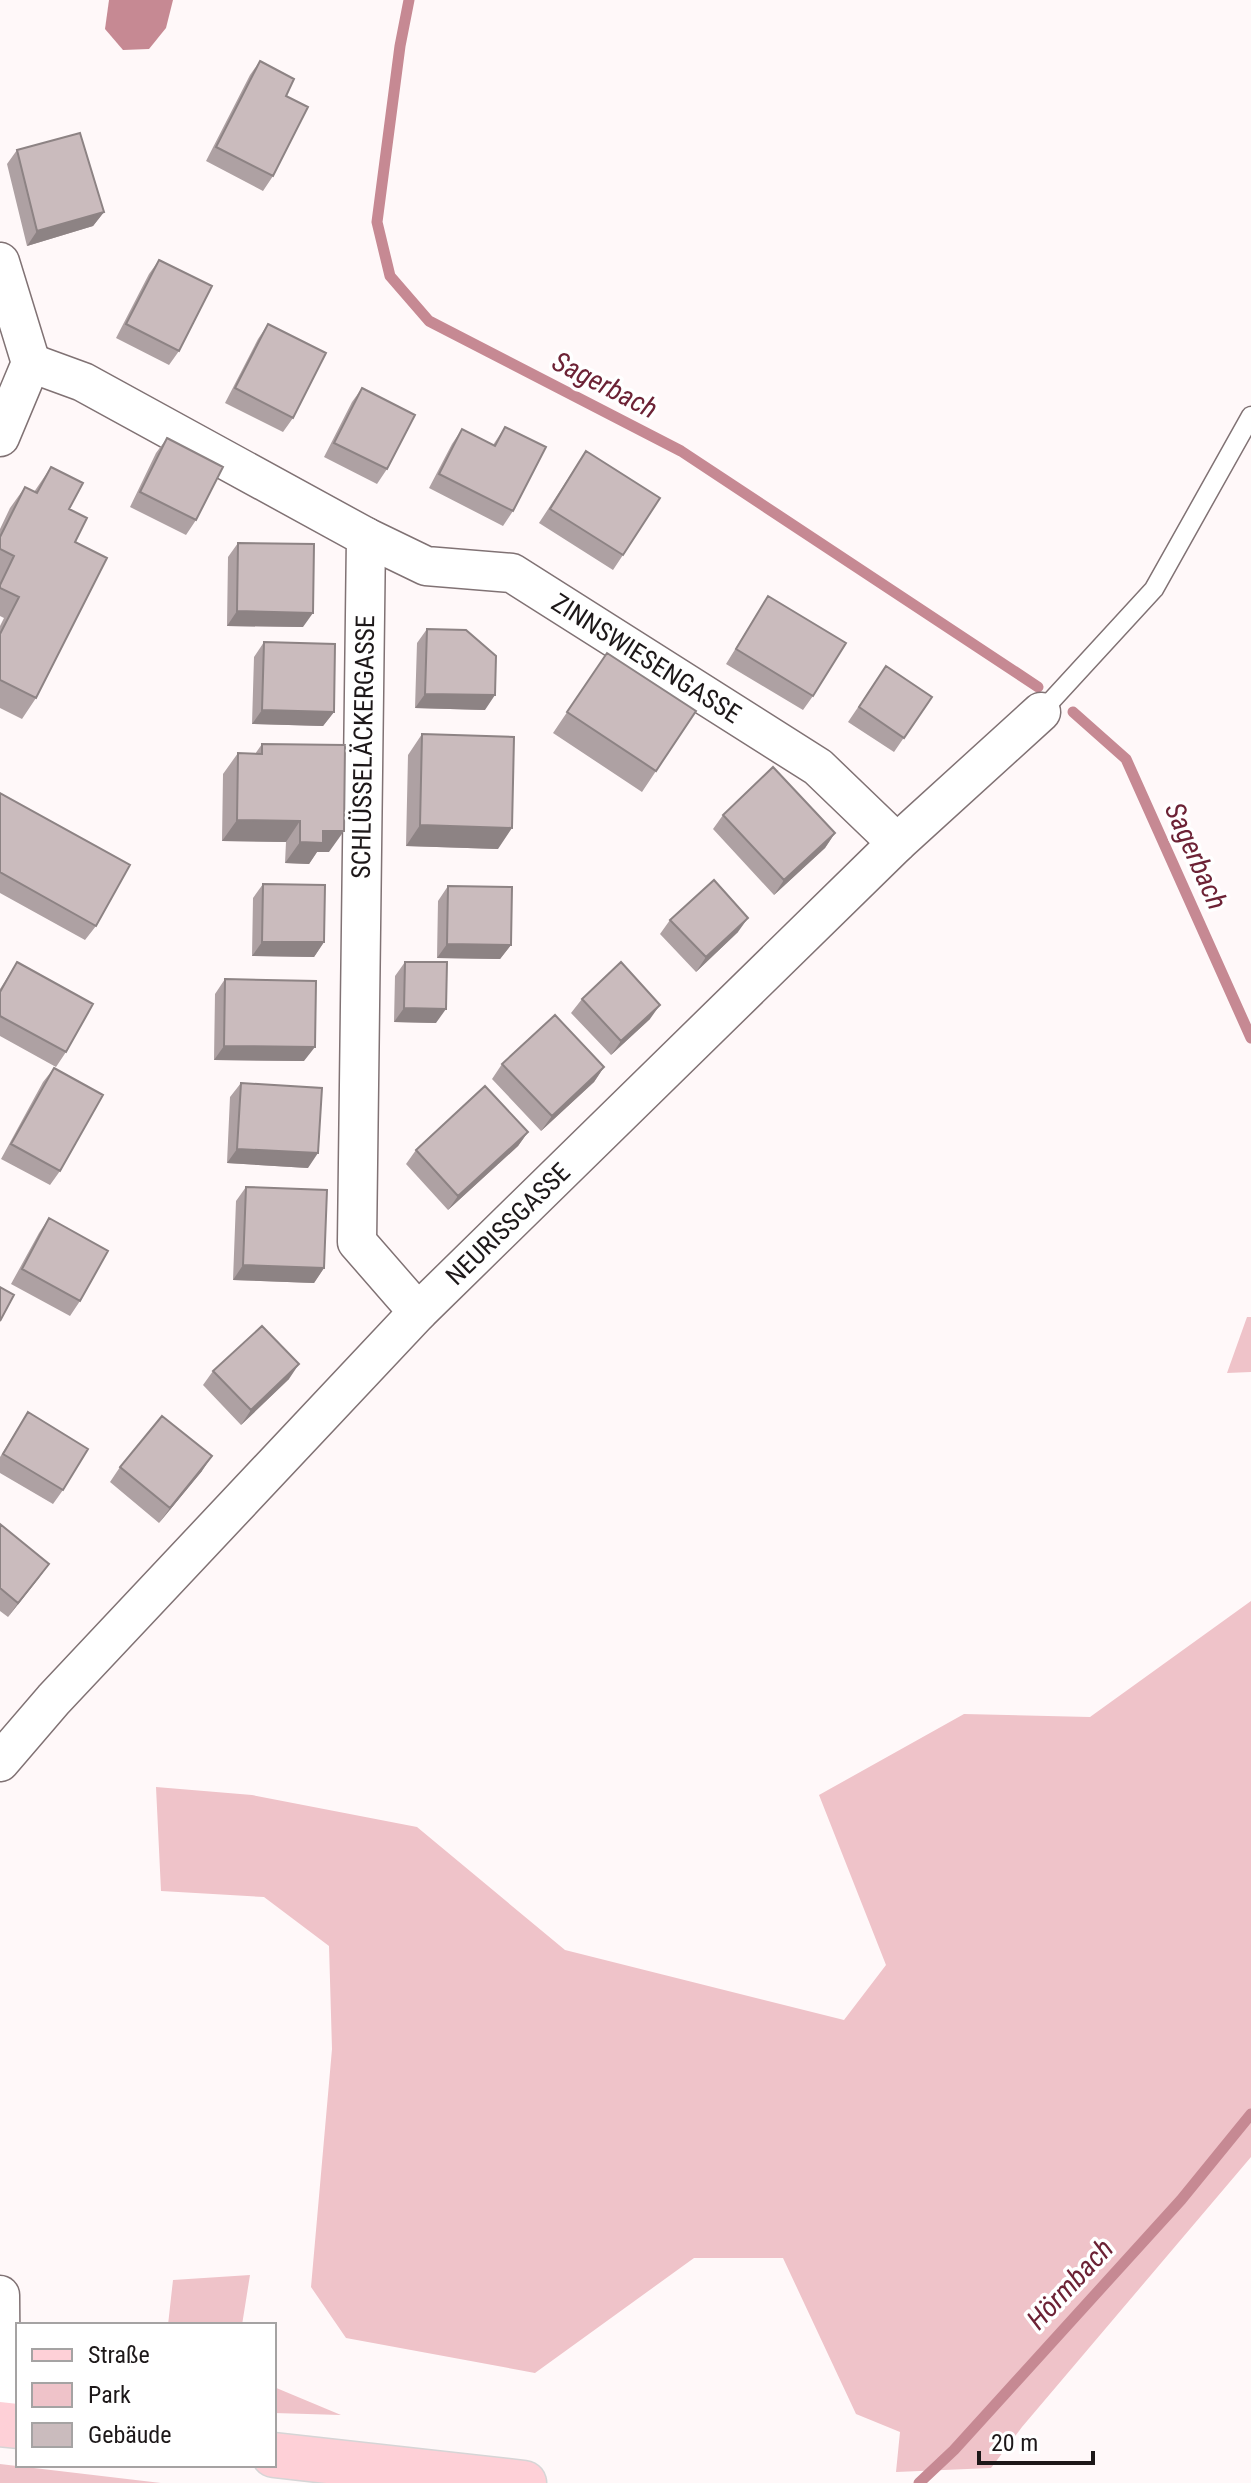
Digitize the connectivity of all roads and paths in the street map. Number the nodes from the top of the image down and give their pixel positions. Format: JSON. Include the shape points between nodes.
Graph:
{"nodes":[{"id":1,"x":0,"y":262,"type":"edge"},
{"id":2,"x":31,"y":363,"type":"junction"},
{"id":3,"x":1251,"y":416,"type":"edge"},
{"id":4,"x":0,"y":437,"type":"edge"},
{"id":5,"x":366,"y":537,"type":"junction"},
{"id":6,"x":1041,"y":712,"type":"joint"},
{"id":7,"x":897,"y":843,"type":"junction"},
{"id":8,"x":418,"y":1312,"type":"junction"},
{"id":9,"x":0,"y":1762,"type":"edge"},
{"id":10,"x":0,"y":2295,"type":"edge"},
{"id":11,"x":6,"y":2425,"type":"edge"},
{"id":12,"x":276,"y":2455,"type":"edge"},
{"id":13,"x":509,"y":2482,"type":"edge"}],
"edges":[{"from":1,"to":2,"type":"street"},
{"from":2,"to":4,"type":"street"},
{"from":2,"to":5,"type":"street","via":[[83,382]]},
{"from":3,"to":6,"type":"lane","via":[[1154,589]]},
{"from":5,"to":7,"type":"street","name":"ZINNSWIESENGASSE","via":[[426,566],[512,573],[818,767]]},
{"from":5,"to":8,"type":"street","name":"SCHLÜSSELÄCKERGASSE","via":[[357,1242]]},
{"from":6,"to":7,"type":"street","name":"NEURISSGASSE"},
{"from":7,"to":8,"type":"street","name":"NEURISSGASSE"},
{"from":8,"to":9,"type":"street","name":"NEURISSGASSE"},
{"from":10,"to":11,"type":"street"},
{"from":12,"to":13,"type":"main road"}]}
